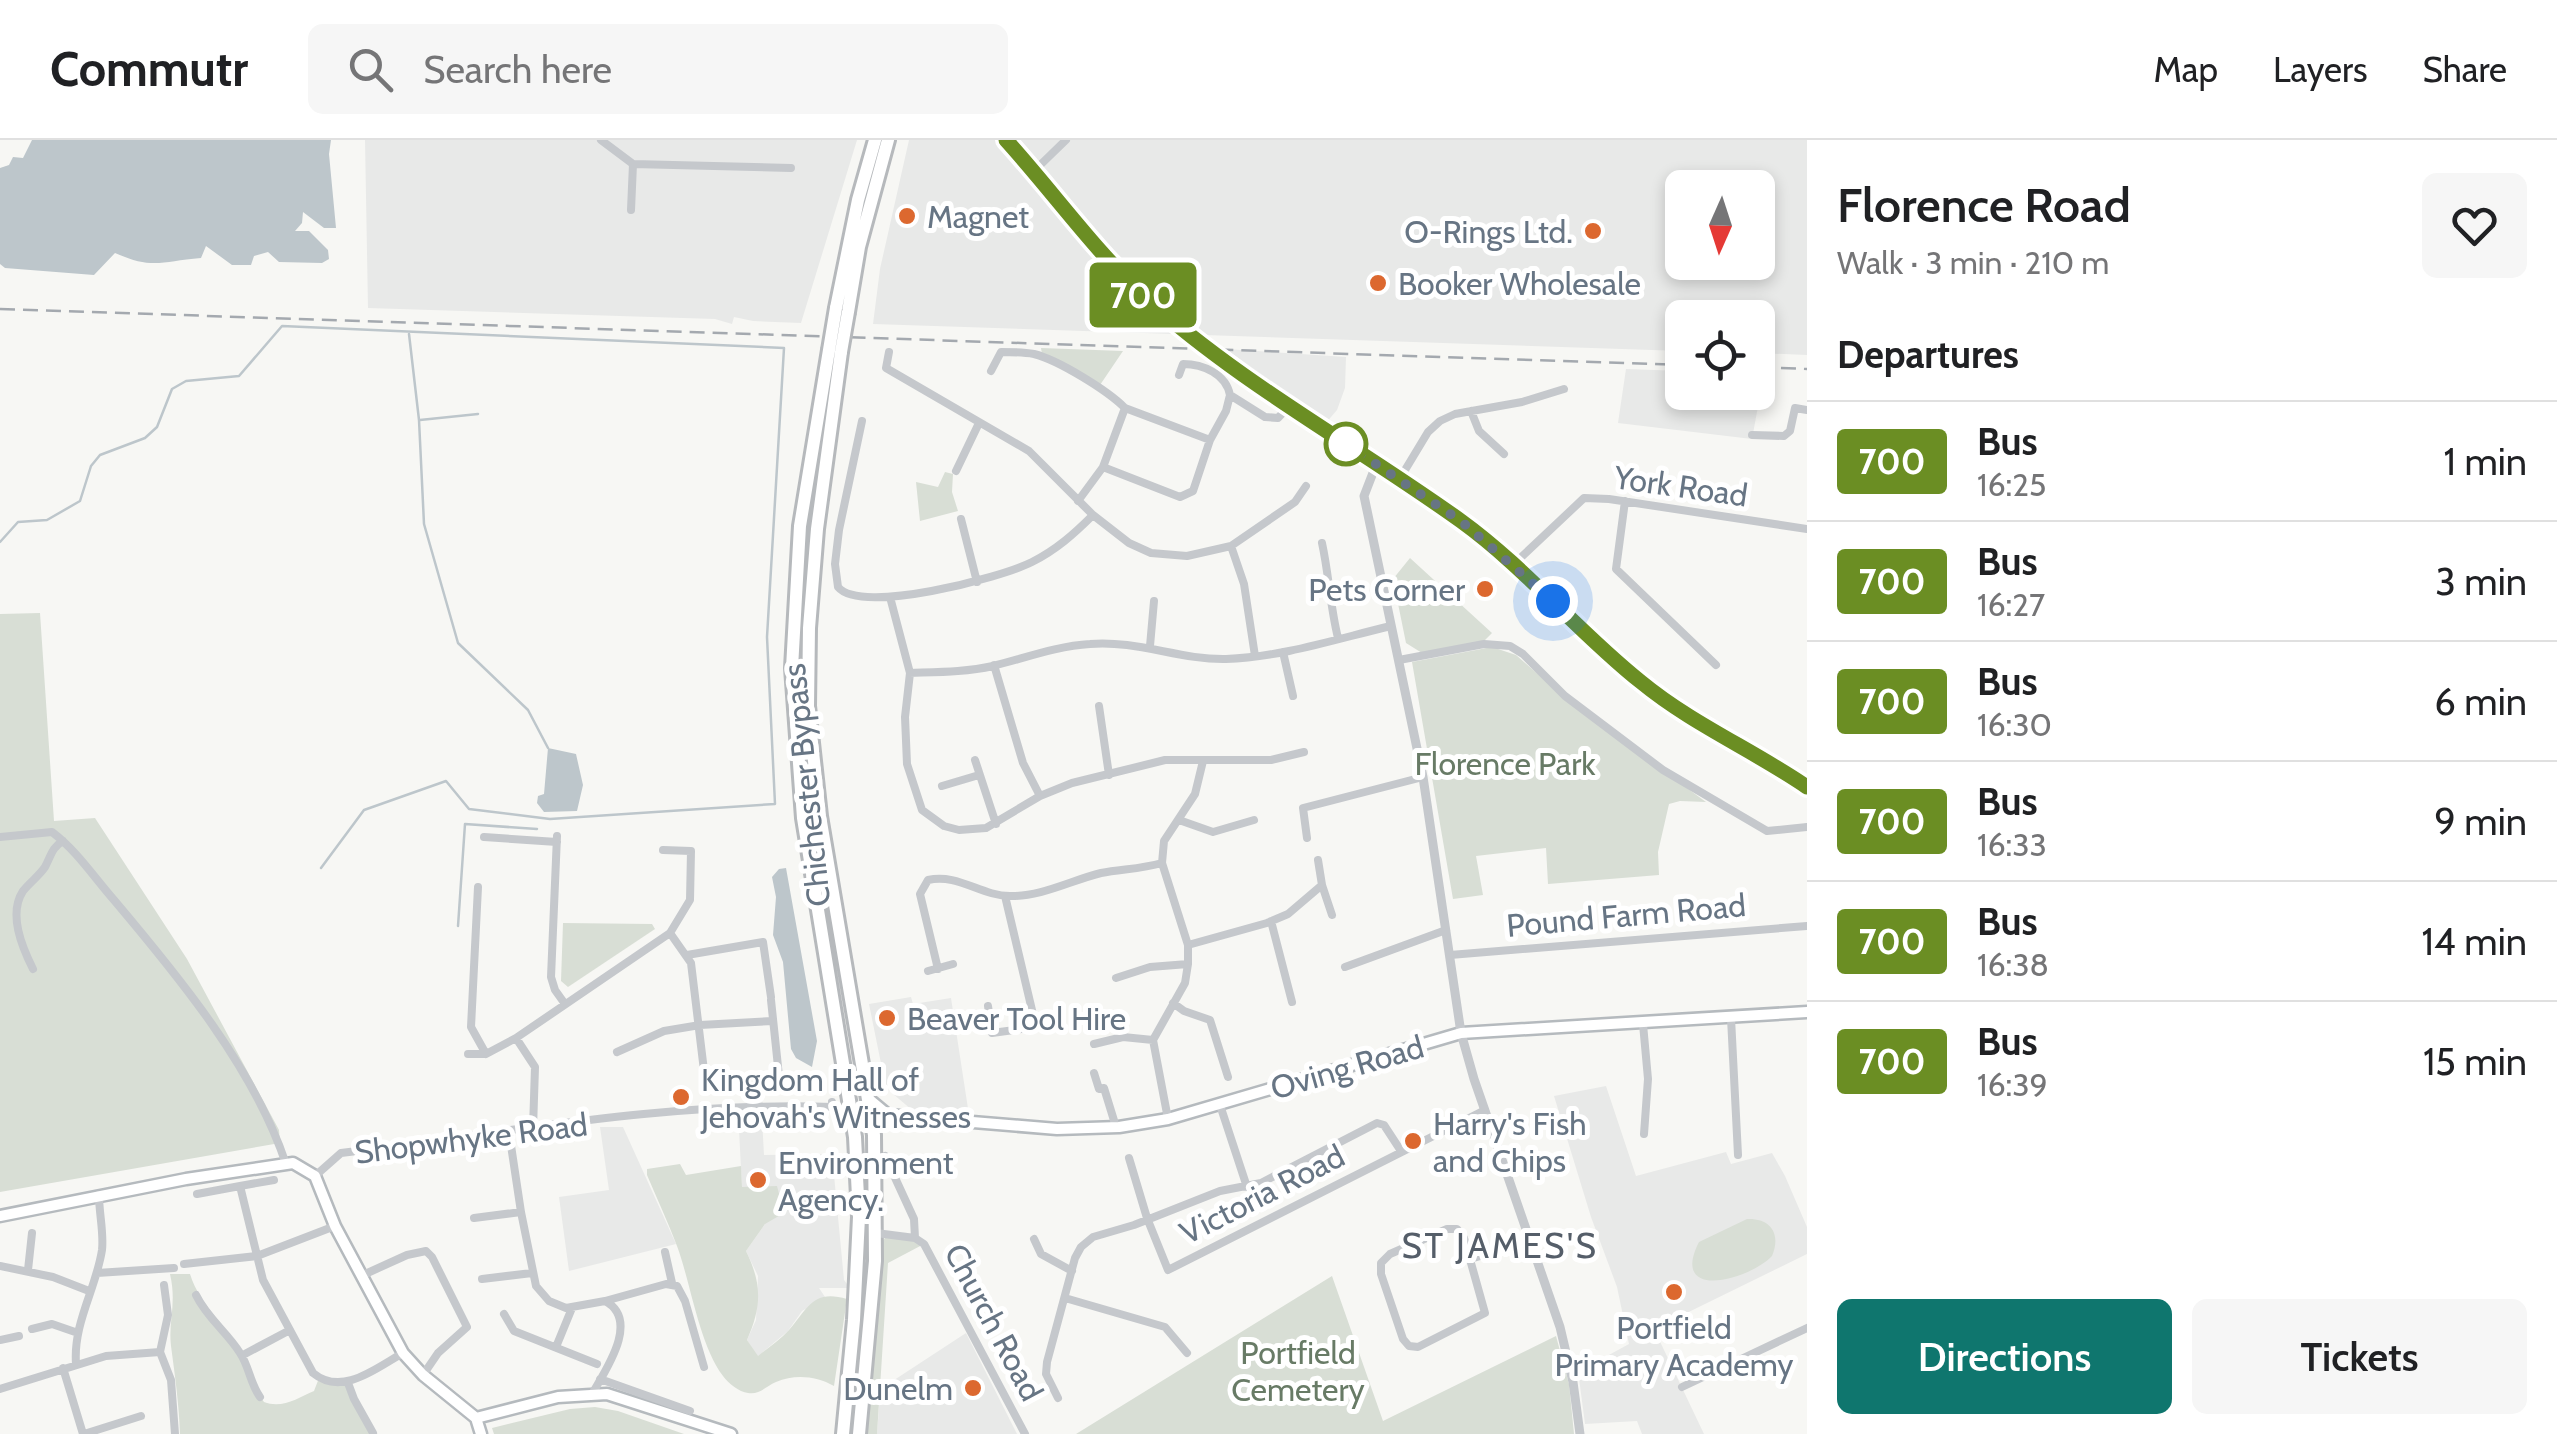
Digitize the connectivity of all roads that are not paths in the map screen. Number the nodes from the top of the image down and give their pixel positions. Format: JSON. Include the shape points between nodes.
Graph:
{"nodes":[{"id":1,"x":601,"y":140,"type":"edge"},
{"id":2,"x":876,"y":140,"type":"edge"},
{"id":3,"x":888,"y":140,"type":"edge"},
{"id":4,"x":1006,"y":140,"type":"edge"},
{"id":5,"x":1066,"y":140,"type":"edge"},
{"id":6,"x":633,"y":164,"type":"junction"},
{"id":7,"x":791,"y":168,"type":"dead end"},
{"id":8,"x":1034,"y":171,"type":"junction"},
{"id":9,"x":632,"y":210,"type":"dead end"},
{"id":10,"x":842,"y":310,"type":"junction"},
{"id":11,"x":835,"y":351,"type":"junction"},
{"id":12,"x":888,"y":352,"type":"dead end"},
{"id":13,"x":991,"y":372,"type":"dead end"},
{"id":14,"x":1178,"y":374,"type":"dead end"},
{"id":15,"x":1564,"y":389,"type":"dead end"},
{"id":16,"x":1230,"y":395,"type":"junction"},
{"id":17,"x":1290,"y":404,"type":"junction"},
{"id":18,"x":1124,"y":408,"type":"junction"},
{"id":19,"x":1807,"y":410,"type":"edge"},
{"id":20,"x":1471,"y":411,"type":"junction"},
{"id":21,"x":862,"y":421,"type":"dead end"},
{"id":22,"x":978,"y":423,"type":"junction"},
{"id":23,"x":1752,"y":435,"type":"dead end"},
{"id":24,"x":1210,"y":440,"type":"junction"},
{"id":25,"x":1504,"y":454,"type":"dead end"},
{"id":26,"x":1376,"y":465,"type":"junction"},
{"id":27,"x":1103,"y":467,"type":"junction"},
{"id":28,"x":956,"y":471,"type":"dead end"},
{"id":29,"x":1399,"y":480,"type":"junction"},
{"id":30,"x":1306,"y":486,"type":"dead end"},
{"id":31,"x":1078,"y":501,"type":"junction"},
{"id":32,"x":1625,"y":501,"type":"junction"},
{"id":33,"x":1092,"y":515,"type":"junction"},
{"id":34,"x":961,"y":519,"type":"dead end"},
{"id":35,"x":1807,"y":529,"type":"edge"},
{"id":36,"x":1322,"y":543,"type":"dead end"},
{"id":37,"x":1231,"y":546,"type":"junction"},
{"id":38,"x":1514,"y":564,"type":"junction"},
{"id":39,"x":977,"y":582,"type":"junction"},
{"id":40,"x":890,"y":596,"type":"junction"},
{"id":41,"x":1154,"y":601,"type":"dead end"},
{"id":42,"x":1390,"y":626,"type":"junction"},
{"id":43,"x":1338,"y":638,"type":"junction"},
{"id":44,"x":1150,"y":646,"type":"junction"},
{"id":45,"x":1282,"y":652,"type":"junction"},
{"id":46,"x":1255,"y":656,"type":"junction"},
{"id":47,"x":1399,"y":660,"type":"junction"},
{"id":48,"x":1716,"y":664,"type":"dead end"},
{"id":49,"x":994,"y":666,"type":"junction"},
{"id":50,"x":910,"y":674,"type":"junction"},
{"id":51,"x":1293,"y":696,"type":"dead end"},
{"id":52,"x":1098,"y":706,"type":"dead end"},
{"id":53,"x":1304,"y":752,"type":"dead end"},
{"id":54,"x":975,"y":760,"type":"dead end"},
{"id":55,"x":1202,"y":762,"type":"junction"},
{"id":56,"x":1109,"y":774,"type":"junction"},
{"id":57,"x":979,"y":775,"type":"junction"},
{"id":58,"x":1423,"y":777,"type":"junction"},
{"id":59,"x":942,"y":786,"type":"dead end"},
{"id":60,"x":1807,"y":787,"type":"edge"},
{"id":61,"x":1040,"y":796,"type":"junction"},
{"id":62,"x":1179,"y":820,"type":"junction"},
{"id":63,"x":1254,"y":820,"type":"dead end"},
{"id":64,"x":996,"y":824,"type":"junction"},
{"id":65,"x":1807,"y":826,"type":"edge"},
{"id":66,"x":0,"y":837,"type":"edge"},
{"id":67,"x":484,"y":838,"type":"dead end"},
{"id":68,"x":1307,"y":838,"type":"dead end"},
{"id":69,"x":64,"y":841,"type":"junction"},
{"id":70,"x":664,"y":850,"type":"dead end"},
{"id":71,"x":1318,"y":860,"type":"dead end"},
{"id":72,"x":1162,"y":863,"type":"junction"},
{"id":73,"x":1322,"y":885,"type":"junction"},
{"id":74,"x":478,"y":887,"type":"dead end"},
{"id":75,"x":1006,"y":896,"type":"junction"},
{"id":76,"x":1332,"y":915,"type":"dead end"},
{"id":77,"x":1269,"y":922,"type":"junction"},
{"id":78,"x":1807,"y":926,"type":"edge"},
{"id":79,"x":1446,"y":930,"type":"junction"},
{"id":80,"x":670,"y":933,"type":"junction"},
{"id":81,"x":1188,"y":944,"type":"junction"},
{"id":82,"x":687,"y":955,"type":"junction"},
{"id":83,"x":1450,"y":955,"type":"junction"},
{"id":84,"x":954,"y":964,"type":"dead end"},
{"id":85,"x":1188,"y":964,"type":"junction"},
{"id":86,"x":1345,"y":967,"type":"dead end"},
{"id":87,"x":33,"y":968,"type":"dead end"},
{"id":88,"x":1116,"y":978,"type":"dead end"},
{"id":89,"x":1292,"y":1002,"type":"dead end"},
{"id":90,"x":1173,"y":1003,"type":"junction"},
{"id":91,"x":566,"y":1004,"type":"junction"},
{"id":92,"x":988,"y":1006,"type":"dead end"},
{"id":93,"x":1807,"y":1012,"type":"edge"},
{"id":94,"x":1731,"y":1018,"type":"junction"},
{"id":95,"x":774,"y":1021,"type":"junction"},
{"id":96,"x":1643,"y":1024,"type":"junction"},
{"id":97,"x":700,"y":1025,"type":"junction"},
{"id":98,"x":1461,"y":1032,"type":"junction"},
{"id":99,"x":516,"y":1038,"type":"junction"},
{"id":100,"x":1153,"y":1040,"type":"junction"},
{"id":101,"x":1094,"y":1044,"type":"dead end"},
{"id":102,"x":617,"y":1052,"type":"dead end"},
{"id":103,"x":468,"y":1054,"type":"dead end"},
{"id":104,"x":486,"y":1054,"type":"junction"},
{"id":105,"x":1094,"y":1073,"type":"dead end"},
{"id":106,"x":779,"y":1076,"type":"dead end"},
{"id":107,"x":1228,"y":1077,"type":"dead end"},
{"id":108,"x":706,"y":1079,"type":"dead end"},
{"id":109,"x":870,"y":1100,"type":"junction"},
{"id":110,"x":832,"y":1102,"type":"dead end"},
{"id":111,"x":1220,"y":1104,"type":"junction"},
{"id":112,"x":1485,"y":1110,"type":"junction"},
{"id":113,"x":890,"y":1116,"type":"junction"},
{"id":114,"x":1168,"y":1119,"type":"junction"},
{"id":115,"x":1116,"y":1127,"type":"junction"},
{"id":116,"x":1656,"y":1128,"type":"dead end"},
{"id":117,"x":534,"y":1130,"type":"junction"},
{"id":118,"x":510,"y":1132,"type":"junction"},
{"id":119,"x":874,"y":1135,"type":"junction"},
{"id":120,"x":1401,"y":1151,"type":"junction"},
{"id":121,"x":1738,"y":1155,"type":"dead end"},
{"id":122,"x":885,"y":1156,"type":"dead end"},
{"id":123,"x":1129,"y":1158,"type":"dead end"},
{"id":124,"x":286,"y":1164,"type":"junction"},
{"id":125,"x":315,"y":1176,"type":"junction"},
{"id":126,"x":274,"y":1180,"type":"dead end"},
{"id":127,"x":240,"y":1186,"type":"junction"},
{"id":128,"x":1247,"y":1187,"type":"junction"},
{"id":129,"x":197,"y":1194,"type":"dead end"},
{"id":130,"x":99,"y":1195,"type":"junction"},
{"id":131,"x":520,"y":1212,"type":"junction"},
{"id":132,"x":0,"y":1216,"type":"edge"},
{"id":133,"x":474,"y":1218,"type":"dead end"},
{"id":134,"x":1147,"y":1218,"type":"junction"},
{"id":135,"x":336,"y":1226,"type":"junction"},
{"id":136,"x":32,"y":1233,"type":"dead end"},
{"id":137,"x":876,"y":1233,"type":"junction"},
{"id":138,"x":915,"y":1238,"type":"junction"},
{"id":139,"x":1034,"y":1239,"type":"dead end"},
{"id":140,"x":1532,"y":1242,"type":"junction"},
{"id":141,"x":665,"y":1252,"type":"dead end"},
{"id":142,"x":257,"y":1256,"type":"junction"},
{"id":143,"x":1470,"y":1259,"type":"junction"},
{"id":144,"x":184,"y":1264,"type":"dead end"},
{"id":145,"x":0,"y":1266,"type":"edge"},
{"id":146,"x":174,"y":1268,"type":"dead end"},
{"id":147,"x":28,"y":1270,"type":"junction"},
{"id":148,"x":1072,"y":1271,"type":"junction"},
{"id":149,"x":532,"y":1272,"type":"junction"},
{"id":150,"x":97,"y":1273,"type":"junction"},
{"id":151,"x":363,"y":1276,"type":"junction"},
{"id":152,"x":482,"y":1279,"type":"dead end"},
{"id":153,"x":672,"y":1284,"type":"junction"},
{"id":154,"x":164,"y":1285,"type":"dead end"},
{"id":155,"x":90,"y":1291,"type":"junction"},
{"id":156,"x":196,"y":1295,"type":"dead end"},
{"id":157,"x":1066,"y":1298,"type":"junction"},
{"id":158,"x":606,"y":1301,"type":"junction"},
{"id":159,"x":572,"y":1308,"type":"junction"},
{"id":160,"x":504,"y":1314,"type":"dead end"},
{"id":161,"x":1807,"y":1328,"type":"edge"},
{"id":162,"x":32,"y":1330,"type":"dead end"},
{"id":163,"x":290,"y":1330,"type":"junction"},
{"id":164,"x":78,"y":1332,"type":"junction"},
{"id":165,"x":18,"y":1336,"type":"dead end"},
{"id":166,"x":0,"y":1340,"type":"edge"},
{"id":167,"x":556,"y":1346,"type":"junction"},
{"id":168,"x":160,"y":1352,"type":"junction"},
{"id":169,"x":1188,"y":1353,"type":"dead end"},
{"id":170,"x":403,"y":1354,"type":"junction"},
{"id":171,"x":243,"y":1355,"type":"junction"},
{"id":172,"x":76,"y":1364,"type":"junction"},
{"id":173,"x":597,"y":1364,"type":"dead end"},
{"id":174,"x":704,"y":1367,"type":"dead end"},
{"id":175,"x":63,"y":1368,"type":"junction"},
{"id":176,"x":423,"y":1376,"type":"junction"},
{"id":177,"x":600,"y":1379,"type":"junction"},
{"id":178,"x":348,"y":1383,"type":"junction"},
{"id":179,"x":1682,"y":1387,"type":"dead end"},
{"id":180,"x":0,"y":1389,"type":"edge"},
{"id":181,"x":592,"y":1394,"type":"junction"},
{"id":182,"x":260,"y":1397,"type":"dead end"},
{"id":183,"x":1058,"y":1398,"type":"dead end"},
{"id":184,"x":690,"y":1411,"type":"dead end"},
{"id":185,"x":142,"y":1416,"type":"dead end"},
{"id":186,"x":476,"y":1418,"type":"junction"},
{"id":187,"x":373,"y":1432,"type":"edge"},
{"id":188,"x":84,"y":1434,"type":"edge"},
{"id":189,"x":176,"y":1434,"type":"edge"},
{"id":190,"x":482,"y":1434,"type":"edge"},
{"id":191,"x":730,"y":1434,"type":"edge"},
{"id":192,"x":839,"y":1434,"type":"edge"},
{"id":193,"x":859,"y":1434,"type":"edge"},
{"id":194,"x":1026,"y":1434,"type":"edge"},
{"id":195,"x":1580,"y":1434,"type":"edge"}],
"edges":[{"from":1,"to":6,"type":"street"},
{"from":2,"to":10,"type":"highway","name":"Chichester Bypass","via":[[850,231]]},
{"from":3,"to":10,"type":"highway","name":"Chichester Bypass"},
{"from":4,"to":8,"type":"main road"},
{"from":5,"to":8,"type":"street"},
{"from":6,"to":7,"type":"street"},
{"from":6,"to":9,"type":"street"},
{"from":8,"to":17,"type":"main road","bridge":true,"via":[[1109,263],[1195,338]]},
{"from":10,"to":11,"type":"highway","name":"Chichester Bypass","bridge":true},
{"from":11,"to":109,"type":"highway","name":"Chichester Bypass","via":[[808,706],[820,816]]},
{"from":11,"to":192,"type":"highway","name":"Chichester Bypass","via":[[800,526],[792,668],[804,818],[855,1137],[859,1217]]},
{"from":12,"to":22,"type":"street","via":[[886,368]]},
{"from":13,"to":18,"type":"street","via":[[1001,352],[1031,353]]},
{"from":14,"to":16,"type":"street","via":[[1183,364],[1202,366],[1225,381]]},
{"from":15,"to":20,"type":"street"},
{"from":16,"to":17,"type":"street","via":[[1270,418]]},
{"from":16,"to":24,"type":"street"},
{"from":17,"to":26,"type":"main road"},
{"from":18,"to":24,"type":"street"},
{"from":18,"to":27,"type":"street"},
{"from":19,"to":23,"type":"street","via":[[1795,408],[1790,431],[1776,438]]},
{"from":20,"to":25,"type":"street","via":[[1479,430]]},
{"from":20,"to":29,"type":"street","via":[[1428,432]]},
{"from":21,"to":40,"type":"street","via":[[836,576],[848,596]]},
{"from":22,"to":28,"type":"street"},
{"from":22,"to":31,"type":"street","via":[[1029,451]]},
{"from":24,"to":27,"type":"street","via":[[1193,491],[1184,497]]},
{"from":26,"to":29,"type":"main road"},
{"from":26,"to":42,"type":"street","via":[[1364,496]]},
{"from":27,"to":31,"type":"street"},
{"from":29,"to":38,"type":"main road"},
{"from":30,"to":37,"type":"street","via":[[1295,502]]},
{"from":31,"to":33,"type":"street"},
{"from":32,"to":35,"type":"street","name":"York Road"},
{"from":32,"to":38,"type":"street","name":"York Road","via":[[1580,500]]},
{"from":32,"to":48,"type":"street","via":[[1616,569]]},
{"from":33,"to":37,"type":"street","via":[[1151,553],[1187,556]]},
{"from":33,"to":39,"type":"street","via":[[1053,550]]},
{"from":34,"to":39,"type":"street"},
{"from":36,"to":43,"type":"street"},
{"from":37,"to":46,"type":"street"},
{"from":38,"to":60,"type":"main road","via":[[1674,708]]},
{"from":39,"to":40,"type":"street"},
{"from":40,"to":50,"type":"street"},
{"from":41,"to":44,"type":"street"},
{"from":42,"to":43,"type":"street"},
{"from":42,"to":47,"type":"street"},
{"from":43,"to":45,"type":"street"},
{"from":44,"to":46,"type":"street","via":[[1192,656]]},
{"from":44,"to":49,"type":"street","via":[[1087,644]]},
{"from":45,"to":46,"type":"street"},
{"from":45,"to":51,"type":"street"},
{"from":47,"to":58,"type":"street"},
{"from":47,"to":65,"type":"street","via":[[1484,644],[1510,646],[1663,770],[1767,831]]},
{"from":49,"to":50,"type":"street"},
{"from":49,"to":61,"type":"street","via":[[1023,764]]},
{"from":50,"to":64,"type":"street","via":[[907,764],[922,810],[959,830]]},
{"from":52,"to":56,"type":"street"},
{"from":53,"to":55,"type":"street"},
{"from":54,"to":57,"type":"street"},
{"from":55,"to":56,"type":"street","via":[[1165,760]]},
{"from":55,"to":62,"type":"street","via":[[1196,794]]},
{"from":56,"to":61,"type":"street"},
{"from":57,"to":59,"type":"street"},
{"from":57,"to":64,"type":"street"},
{"from":58,"to":68,"type":"street","via":[[1304,808]]},
{"from":58,"to":79,"type":"street"},
{"from":61,"to":64,"type":"street"},
{"from":62,"to":63,"type":"street","via":[[1212,832]]},
{"from":62,"to":72,"type":"street","via":[[1164,841]]},
{"from":66,"to":69,"type":"street","via":[[52,832]]},
{"from":67,"to":91,"type":"street","via":[[557,839],[551,978]]},
{"from":69,"to":87,"type":"street","via":[[18,904],[19,942]]},
{"from":69,"to":124,"type":"street","via":[[156,950],[242,1070]]},
{"from":70,"to":80,"type":"street","via":[[692,850],[690,900]]},
{"from":71,"to":73,"type":"street"},
{"from":72,"to":75,"type":"street"},
{"from":72,"to":81,"type":"street"},
{"from":73,"to":76,"type":"street"},
{"from":73,"to":77,"type":"street"},
{"from":74,"to":104,"type":"street","via":[[470,1026]]},
{"from":75,"to":84,"type":"street","via":[[944,878],[924,884],[920,894],[933,970]]},
{"from":75,"to":92,"type":"street","via":[[1036,1027],[992,1033]]},
{"from":77,"to":81,"type":"street"},
{"from":77,"to":89,"type":"street"},
{"from":78,"to":83,"type":"street","name":"Pound Farm Road"},
{"from":79,"to":83,"type":"street"},
{"from":79,"to":86,"type":"street"},
{"from":80,"to":82,"type":"street"},
{"from":80,"to":91,"type":"street"},
{"from":81,"to":85,"type":"street"},
{"from":82,"to":95,"type":"street","via":[[763,942]]},
{"from":82,"to":97,"type":"street"},
{"from":83,"to":98,"type":"street"},
{"from":85,"to":88,"type":"street"},
{"from":85,"to":90,"type":"street"},
{"from":90,"to":100,"type":"street"},
{"from":90,"to":107,"type":"street","via":[[1210,1020]]},
{"from":91,"to":99,"type":"street"},
{"from":93,"to":94,"type":"main road","name":"Oving Road"},
{"from":94,"to":96,"type":"main road","name":"Oving Road"},
{"from":94,"to":121,"type":"street"},
{"from":95,"to":97,"type":"street"},
{"from":95,"to":106,"type":"street"},
{"from":96,"to":98,"type":"main road","name":"Oving Road"},
{"from":96,"to":116,"type":"street","via":[[1645,1131]]},
{"from":97,"to":102,"type":"street","via":[[664,1031]]},
{"from":97,"to":108,"type":"street"},
{"from":98,"to":111,"type":"main road","name":"Oving Road"},
{"from":98,"to":112,"type":"street"},
{"from":99,"to":104,"type":"street"},
{"from":99,"to":117,"type":"street","via":[[534,1068]]},
{"from":100,"to":101,"type":"street","via":[[1123,1037]]},
{"from":100,"to":114,"type":"street"},
{"from":103,"to":104,"type":"street"},
{"from":105,"to":115,"type":"street"},
{"from":109,"to":113,"type":"main road"},
{"from":109,"to":119,"type":"highway","name":"Chichester Bypass"},
{"from":110,"to":117,"type":"street","name":"Shopwhyke Road"},
{"from":111,"to":114,"type":"main road","name":"Oving Road"},
{"from":111,"to":128,"type":"street"},
{"from":112,"to":120,"type":"street","name":"Victoria Road"},
{"from":112,"to":140,"type":"street"},
{"from":113,"to":115,"type":"main road","name":"Oving Road","via":[[1032,1128]]},
{"from":113,"to":119,"type":"main road"},
{"from":114,"to":115,"type":"main road","name":"Oving Road"},
{"from":117,"to":118,"type":"street","name":"Shopwhyke Road"},
{"from":118,"to":125,"type":"street","name":"Shopwhyke Road","via":[[340,1153]]},
{"from":118,"to":131,"type":"street"},
{"from":119,"to":137,"type":"highway","name":"Chichester Bypass"},
{"from":120,"to":128,"type":"street","via":[[1377,1123]]},
{"from":120,"to":134,"type":"street","name":"Victoria Road","via":[[1168,1270]]},
{"from":122,"to":138,"type":"street","name":"Church Road","via":[[914,1219]]},
{"from":123,"to":134,"type":"street","name":"Victoria Road"},
{"from":124,"to":125,"type":"main road","name":"Shopwhyke Road"},
{"from":124,"to":130,"type":"main road"},
{"from":125,"to":135,"type":"main road"},
{"from":126,"to":127,"type":"street"},
{"from":127,"to":129,"type":"street"},
{"from":127,"to":142,"type":"street"},
{"from":128,"to":134,"type":"street","via":[[1220,1190]]},
{"from":130,"to":132,"type":"main road"},
{"from":130,"to":150,"type":"street","via":[[103,1245]]},
{"from":131,"to":133,"type":"street"},
{"from":131,"to":149,"type":"street"},
{"from":134,"to":148,"type":"street","via":[[1093,1237]]},
{"from":135,"to":142,"type":"street"},
{"from":135,"to":151,"type":"main road"},
{"from":136,"to":147,"type":"street"},
{"from":137,"to":138,"type":"street","name":"Church Road"},
{"from":137,"to":193,"type":"highway","name":"Chichester Bypass"},
{"from":138,"to":194,"type":"street","name":"Church Road"},
{"from":139,"to":148,"type":"street","via":[[1041,1254]]},
{"from":140,"to":143,"type":"street"},
{"from":140,"to":195,"type":"street","via":[[1560,1327]]},
{"from":141,"to":153,"type":"street"},
{"from":142,"to":144,"type":"street"},
{"from":142,"to":163,"type":"street"},
{"from":143,"to":143,"type":"street","via":[[1483,1316],[1408,1346],[1381,1263],[1452,1228]]},
{"from":145,"to":147,"type":"street"},
{"from":146,"to":150,"type":"street"},
{"from":147,"to":155,"type":"street"},
{"from":148,"to":157,"type":"street"},
{"from":149,"to":152,"type":"street"},
{"from":149,"to":159,"type":"street","via":[[549,1301]]},
{"from":150,"to":155,"type":"street"},
{"from":151,"to":170,"type":"main road"},
{"from":151,"to":176,"type":"street","via":[[407,1255],[432,1256],[467,1327]]},
{"from":153,"to":158,"type":"street"},
{"from":153,"to":174,"type":"street","via":[[682,1293]]},
{"from":154,"to":168,"type":"street","via":[[168,1315]]},
{"from":155,"to":164,"type":"street"},
{"from":156,"to":171,"type":"street"},
{"from":157,"to":169,"type":"street","via":[[1165,1327]]},
{"from":157,"to":183,"type":"street","via":[[1046,1374]]},
{"from":158,"to":159,"type":"street"},
{"from":158,"to":177,"type":"street","via":[[617,1310],[620,1333]]},
{"from":159,"to":167,"type":"street"},
{"from":160,"to":167,"type":"street","via":[[514,1331]]},
{"from":161,"to":179,"type":"street"},
{"from":162,"to":164,"type":"street","via":[[52,1324]]},
{"from":163,"to":171,"type":"street"},
{"from":163,"to":178,"type":"street","via":[[313,1372]]},
{"from":164,"to":172,"type":"street"},
{"from":165,"to":166,"type":"street"},
{"from":167,"to":173,"type":"street"},
{"from":168,"to":172,"type":"street"},
{"from":168,"to":189,"type":"street"},
{"from":170,"to":176,"type":"main road"},
{"from":170,"to":178,"type":"street"},
{"from":171,"to":182,"type":"street"},
{"from":172,"to":175,"type":"street"},
{"from":175,"to":180,"type":"street"},
{"from":175,"to":188,"type":"street"},
{"from":176,"to":186,"type":"main road"},
{"from":177,"to":181,"type":"street"},
{"from":177,"to":184,"type":"street"},
{"from":178,"to":187,"type":"street"},
{"from":181,"to":186,"type":"main road"},
{"from":181,"to":191,"type":"main road"},
{"from":185,"to":188,"type":"street"},
{"from":186,"to":190,"type":"main road"}]}
